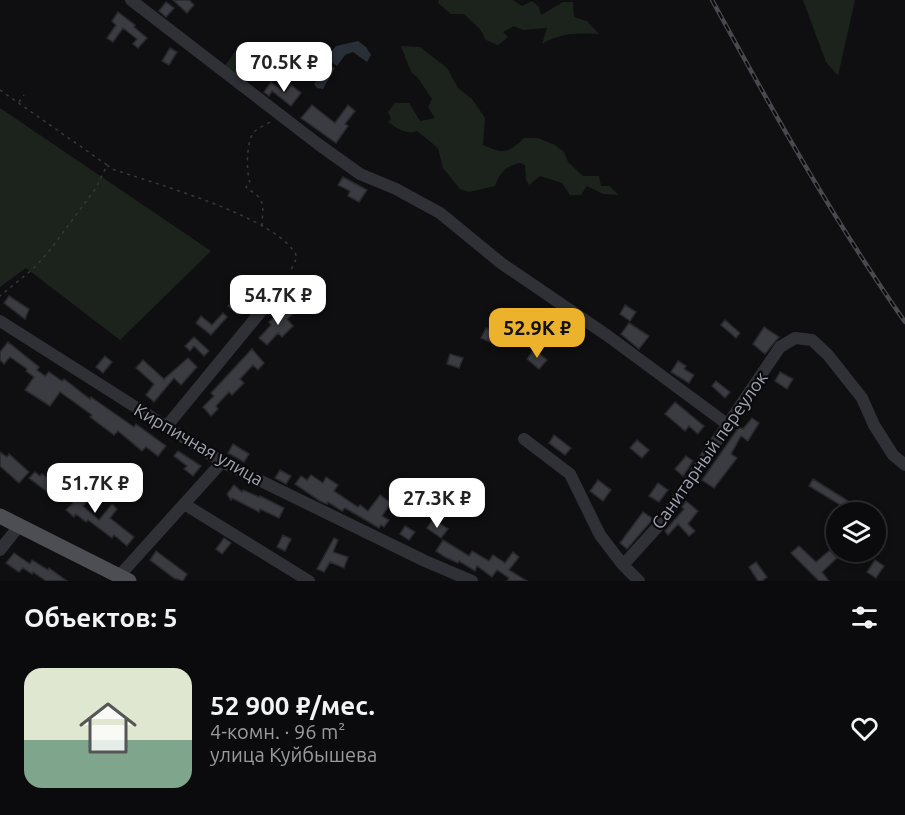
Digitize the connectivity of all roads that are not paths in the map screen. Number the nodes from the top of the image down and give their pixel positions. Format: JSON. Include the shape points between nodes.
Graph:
{"nodes":[{"id":1,"x":131,"y":0,"type":"edge"},
{"id":2,"x":286,"y":281,"type":"road end"},
{"id":3,"x":0,"y":321,"type":"edge"},
{"id":4,"x":727,"y":424,"type":"junction"},
{"id":5,"x":166,"y":427,"type":"junction"},
{"id":6,"x":524,"y":439,"type":"dead end"},
{"id":7,"x":222,"y":462,"type":"junction"},
{"id":8,"x":905,"y":465,"type":"edge"},
{"id":9,"x":184,"y":504,"type":"junction"},
{"id":10,"x":0,"y":516,"type":"edge"},
{"id":11,"x":19,"y":526,"type":"junction"},
{"id":12,"x":0,"y":550,"type":"edge"},
{"id":13,"x":623,"y":565,"type":"junction"},
{"id":14,"x":124,"y":578,"type":"edge"},
{"id":15,"x":309,"y":581,"type":"edge"},
{"id":16,"x":472,"y":581,"type":"edge"},
{"id":17,"x":639,"y":581,"type":"edge"}],
"edges":[{"from":1,"to":4,"type":"street","via":[[360,174],[440,213],[501,263]]},
{"from":2,"to":5,"type":"street"},
{"from":3,"to":5,"type":"street","name":"Кирпичная улица"},
{"from":4,"to":8,"type":"street","name":"Санитарный переулок","via":[[780,347],[795,338],[812,340],[862,398],[893,455]]},
{"from":4,"to":13,"type":"street","name":"Санитарный переулок","via":[[661,523]]},
{"from":5,"to":7,"type":"street","name":"Кирпичная улица"},
{"from":6,"to":13,"type":"street","via":[[570,474],[600,534]]},
{"from":7,"to":9,"type":"street"},
{"from":7,"to":16,"type":"street","name":"Кирпичная улица"},
{"from":9,"to":14,"type":"street"},
{"from":9,"to":15,"type":"street"},
{"from":10,"to":11,"type":"main road"},
{"from":11,"to":12,"type":"street"},
{"from":11,"to":14,"type":"main road"},
{"from":13,"to":17,"type":"street"}]}
